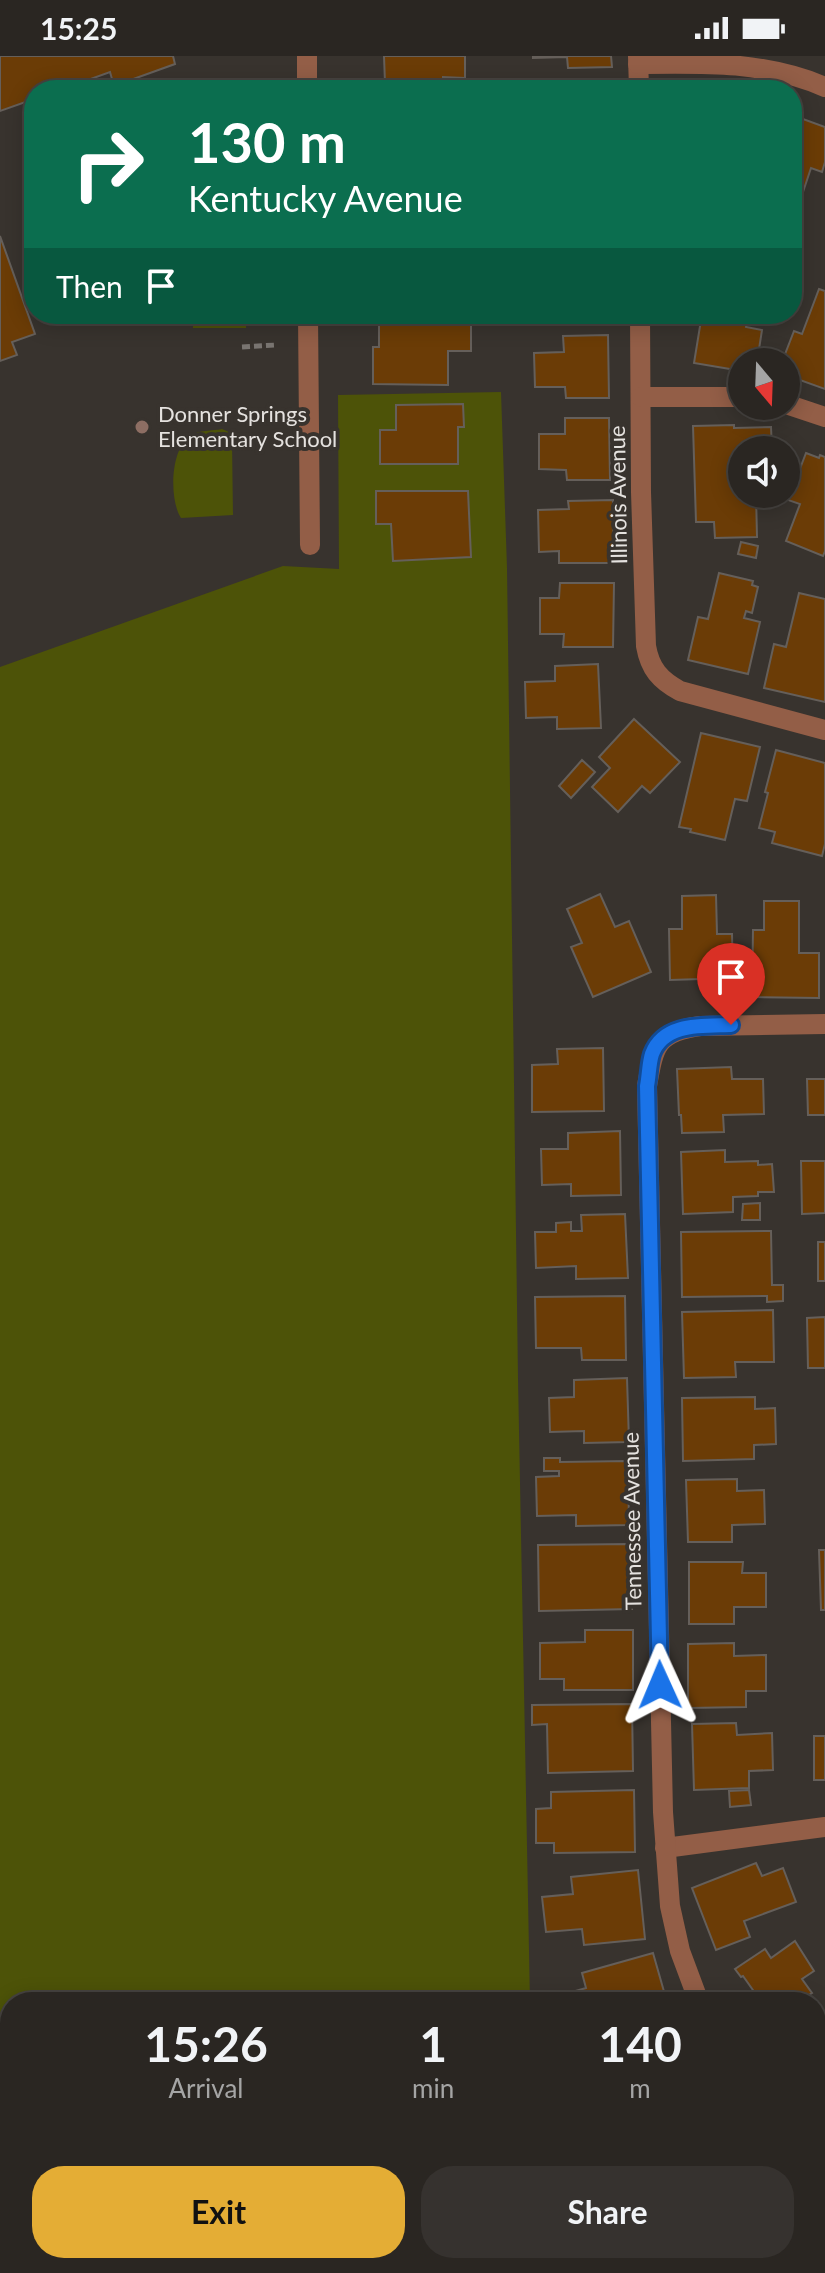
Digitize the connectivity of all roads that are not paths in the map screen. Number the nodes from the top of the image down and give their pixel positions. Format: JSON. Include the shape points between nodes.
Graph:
{"nodes":[{"id":1,"x":307,"y":56,"type":"edge"},
{"id":2,"x":638,"y":60,"type":"edge"},
{"id":3,"x":307,"y":80,"type":"edge"},
{"id":4,"x":639,"y":80,"type":"edge"},
{"id":5,"x":825,"y":87,"type":"edge"},
{"id":6,"x":308,"y":324,"type":"edge"},
{"id":7,"x":640,"y":324,"type":"edge"},
{"id":8,"x":641,"y":397,"type":"junction"},
{"id":9,"x":728,"y":397,"type":"edge"},
{"id":10,"x":800,"y":409,"type":"edge"},
{"id":11,"x":825,"y":417,"type":"edge"},
{"id":12,"x":310,"y":545,"type":"dead end"},
{"id":13,"x":825,"y":730,"type":"edge"},
{"id":14,"x":825,"y":1024,"type":"edge"},
{"id":15,"x":825,"y":1827,"type":"edge"},
{"id":16,"x":665,"y":1848,"type":"junction"},
{"id":17,"x":695,"y":1992,"type":"edge"}],
"edges":[{"from":1,"to":3,"type":"street"},
{"from":2,"to":4,"type":"street"},
{"from":2,"to":5,"type":"street","via":[[741,65]]},
{"from":6,"to":12,"type":"street"},
{"from":7,"to":8,"type":"street","name":"Illinois Avenue"},
{"from":8,"to":9,"type":"street"},
{"from":8,"to":13,"type":"street","name":"Illinois Avenue","via":[[646,646],[656,674],[680,691]]},
{"from":10,"to":11,"type":"street"},
{"from":14,"to":16,"type":"street","name":"Tennessee Avenue","via":[[679,1029],[652,1053],[647,1086]]},
{"from":15,"to":16,"type":"street"},
{"from":16,"to":17,"type":"street","name":"Tennessee Avenue","via":[[670,1906]]}]}
